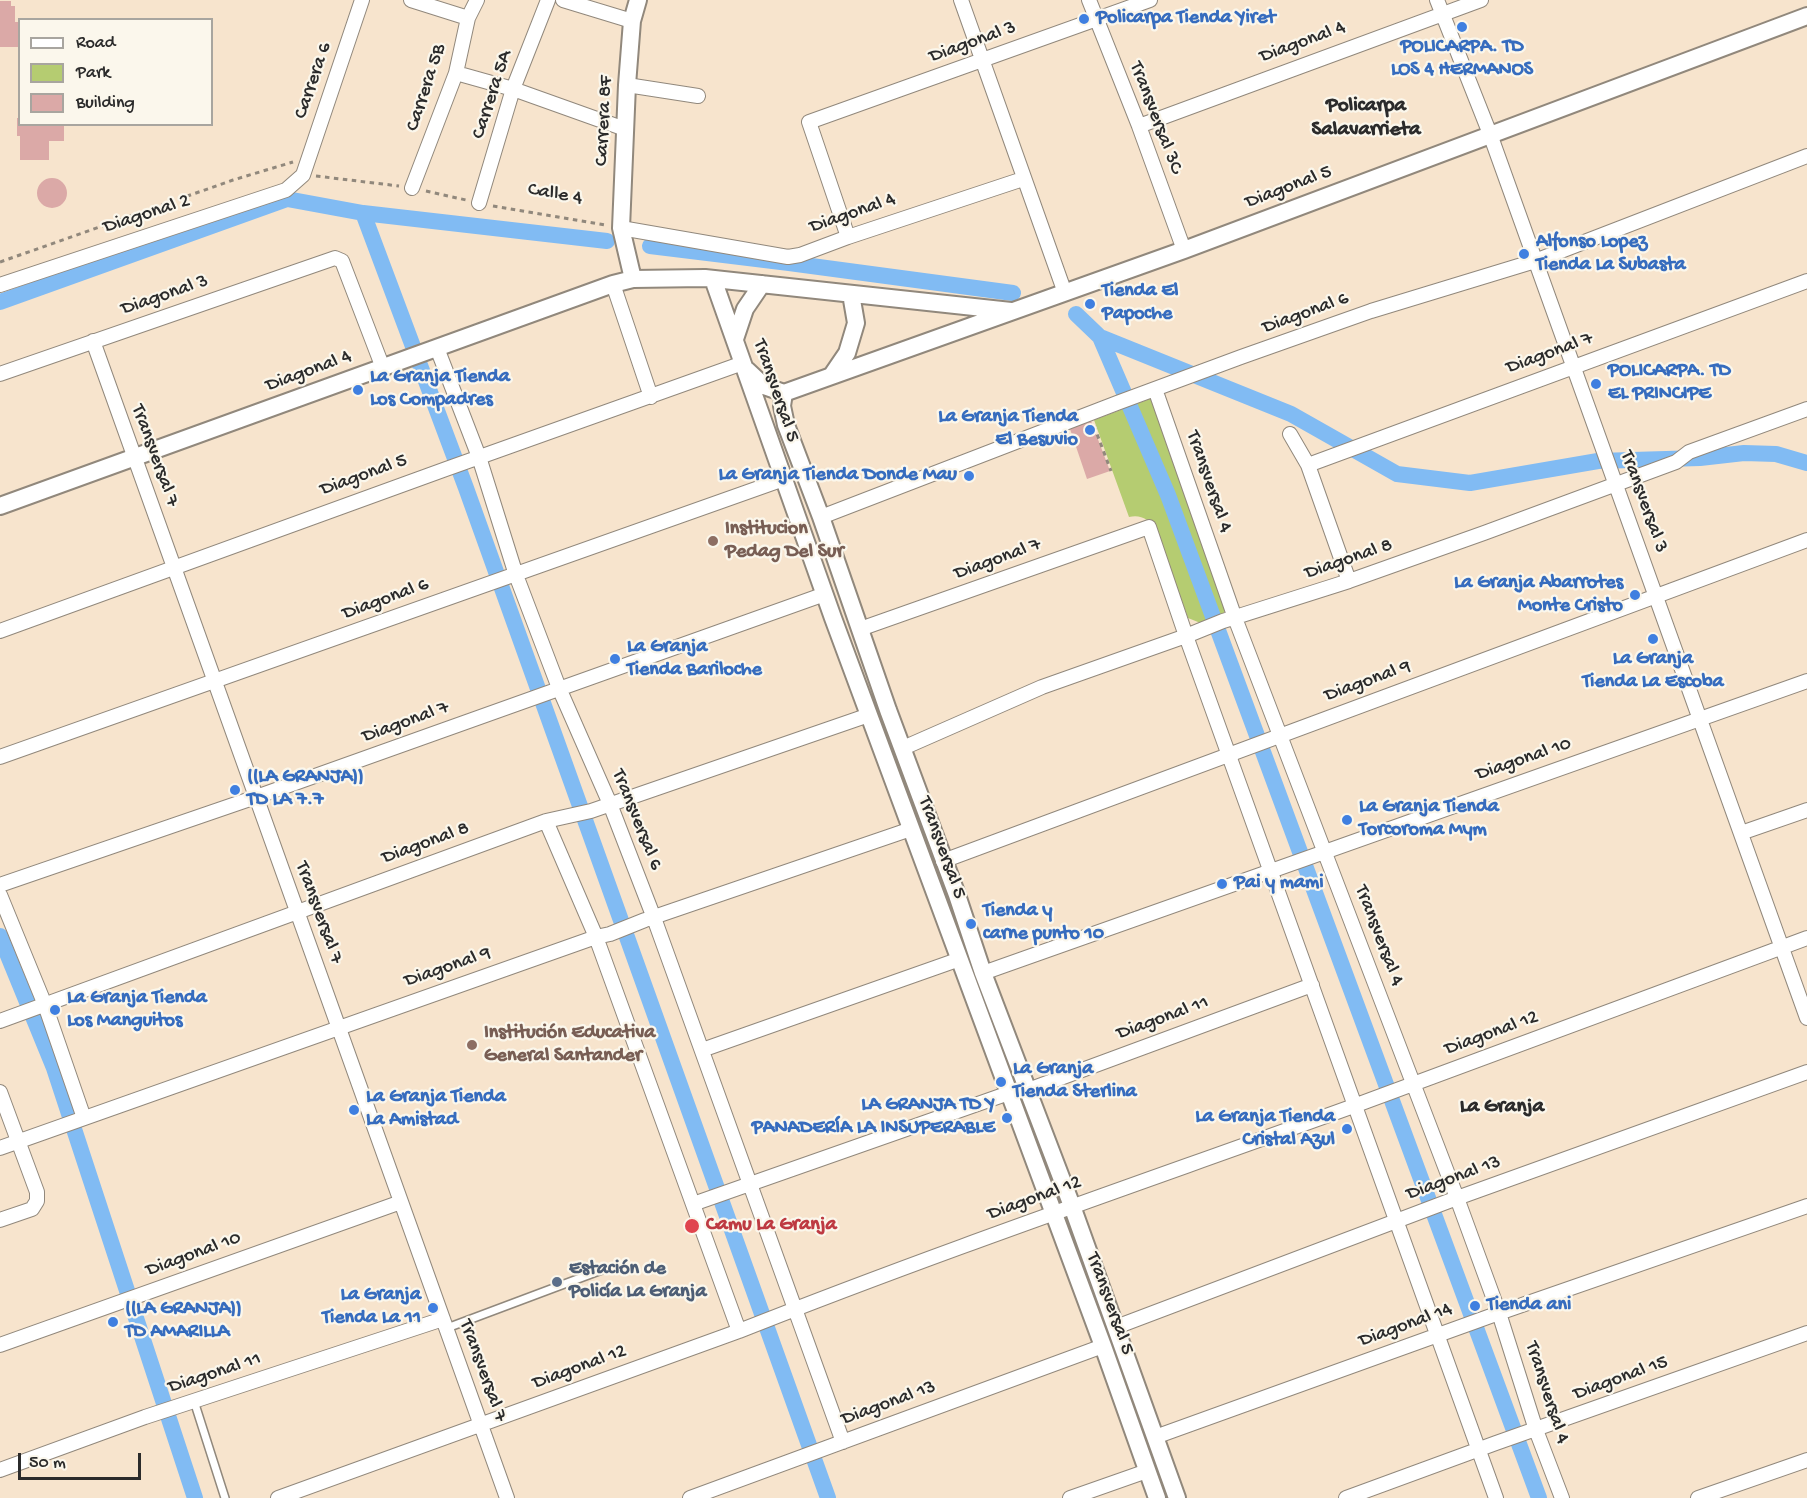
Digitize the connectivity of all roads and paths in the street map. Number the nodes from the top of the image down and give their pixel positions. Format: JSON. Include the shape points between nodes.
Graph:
{"nodes":[{"id":1,"x":362,"y":0,"type":"edge"},
{"id":2,"x":411,"y":0,"type":"edge"},
{"id":3,"x":477,"y":0,"type":"edge"},
{"id":4,"x":548,"y":0,"type":"edge"},
{"id":5,"x":563,"y":0,"type":"edge"},
{"id":6,"x":638,"y":0,"type":"edge"},
{"id":7,"x":961,"y":0,"type":"edge"},
{"id":8,"x":1089,"y":0,"type":"edge"},
{"id":9,"x":1150,"y":0,"type":"edge"},
{"id":10,"x":1437,"y":0,"type":"edge"},
{"id":11,"x":1481,"y":0,"type":"edge"},
{"id":12,"x":1443,"y":14,"type":"junction"},
{"id":13,"x":1807,"y":16,"type":"edge"},
{"id":14,"x":468,"y":18,"type":"junction"},
{"id":15,"x":1096,"y":20,"type":"junction"},
{"id":16,"x":632,"y":21,"type":"junction"},
{"id":17,"x":983,"y":60,"type":"junction"},
{"id":18,"x":456,"y":73,"type":"junction"},
{"id":19,"x":627,"y":85,"type":"junction"},
{"id":20,"x":513,"y":89,"type":"junction"},
{"id":21,"x":698,"y":96,"type":"dead end"},
{"id":22,"x":1139,"y":126,"type":"junction"},
{"id":23,"x":625,"y":129,"type":"junction"},
{"id":24,"x":1490,"y":134,"type":"junction"},
{"id":25,"x":1807,"y":156,"type":"edge"},
{"id":26,"x":309,"y":158,"type":"junction"},
{"id":27,"x":303,"y":175,"type":"junction"},
{"id":28,"x":1023,"y":178,"type":"junction"},
{"id":29,"x":412,"y":188,"type":"junction"},
{"id":30,"x":479,"y":203,"type":"junction"},
{"id":31,"x":621,"y":228,"type":"junction"},
{"id":32,"x":848,"y":237,"type":"junction"},
{"id":33,"x":1184,"y":250,"type":"junction"},
{"id":34,"x":1535,"y":261,"type":"junction"},
{"id":35,"x":0,"y":262,"type":"edge"},
{"id":36,"x":633,"y":279,"type":"junction"},
{"id":37,"x":713,"y":279,"type":"junction"},
{"id":38,"x":1807,"y":281,"type":"edge"},
{"id":39,"x":613,"y":284,"type":"junction"},
{"id":40,"x":762,"y":284,"type":"junction"},
{"id":41,"x":0,"y":285,"type":"edge"},
{"id":42,"x":851,"y":294,"type":"junction"},
{"id":43,"x":1057,"y":296,"type":"junction"},
{"id":44,"x":1021,"y":309,"type":"junction"},
{"id":45,"x":735,"y":339,"type":"junction"},
{"id":46,"x":93,"y":341,"type":"junction"},
{"id":47,"x":424,"y":353,"type":"junction"},
{"id":48,"x":744,"y":365,"type":"junction"},
{"id":49,"x":1573,"y":367,"type":"junction"},
{"id":50,"x":383,"y":368,"type":"junction"},
{"id":51,"x":0,"y":374,"type":"edge"},
{"id":52,"x":832,"y":375,"type":"junction"},
{"id":53,"x":1155,"y":389,"type":"junction"},
{"id":54,"x":784,"y":393,"type":"junction"},
{"id":55,"x":651,"y":397,"type":"junction"},
{"id":56,"x":1807,"y":409,"type":"edge"},
{"id":57,"x":1089,"y":414,"type":"junction"},
{"id":58,"x":1290,"y":434,"type":"dead end"},
{"id":59,"x":134,"y":458,"type":"junction"},
{"id":60,"x":475,"y":458,"type":"junction"},
{"id":61,"x":1308,"y":465,"type":"junction"},
{"id":62,"x":1111,"y":471,"type":"dead end"},
{"id":63,"x":784,"y":479,"type":"junction"},
{"id":64,"x":1616,"y":485,"type":"junction"},
{"id":65,"x":0,"y":506,"type":"edge"},
{"id":66,"x":821,"y":517,"type":"junction"},
{"id":67,"x":1807,"y":540,"type":"edge"},
{"id":68,"x":174,"y":568,"type":"junction"},
{"id":69,"x":510,"y":577,"type":"junction"},
{"id":70,"x":1349,"y":581,"type":"junction"},
{"id":71,"x":825,"y":594,"type":"junction"},
{"id":72,"x":1656,"y":596,"type":"junction"},
{"id":73,"x":1229,"y":619,"type":"junction"},
{"id":74,"x":860,"y":629,"type":"junction"},
{"id":75,"x":0,"y":631,"type":"edge"},
{"id":76,"x":1191,"y":634,"type":"junction"},
{"id":77,"x":215,"y":681,"type":"junction"},
{"id":78,"x":1807,"y":681,"type":"edge"},
{"id":79,"x":555,"y":690,"type":"junction"},
{"id":80,"x":869,"y":715,"type":"junction"},
{"id":81,"x":1700,"y":719,"type":"junction"},
{"id":82,"x":1277,"y":737,"type":"junction"},
{"id":83,"x":903,"y":748,"type":"junction"},
{"id":84,"x":1235,"y":753,"type":"junction"},
{"id":85,"x":0,"y":758,"type":"edge"},
{"id":86,"x":256,"y":797,"type":"junction"},
{"id":87,"x":610,"y":804,"type":"junction"},
{"id":88,"x":1807,"y":810,"type":"edge"},
{"id":89,"x":546,"y":821,"type":"junction"},
{"id":90,"x":911,"y":829,"type":"junction"},
{"id":91,"x":1741,"y":833,"type":"junction"},
{"id":92,"x":1319,"y":853,"type":"junction"},
{"id":93,"x":943,"y":861,"type":"junction"},
{"id":94,"x":1275,"y":869,"type":"junction"},
{"id":95,"x":0,"y":885,"type":"edge"},
{"id":96,"x":0,"y":896,"type":"edge"},
{"id":97,"x":297,"y":912,"type":"junction"},
{"id":98,"x":649,"y":919,"type":"junction"},
{"id":99,"x":603,"y":936,"type":"junction"},
{"id":100,"x":1807,"y":938,"type":"edge"},
{"id":101,"x":1782,"y":948,"type":"junction"},
{"id":102,"x":960,"y":959,"type":"junction"},
{"id":103,"x":983,"y":973,"type":"junction"},
{"id":104,"x":1312,"y":985,"type":"junction"},
{"id":105,"x":43,"y":1005,"type":"junction"},
{"id":106,"x":1807,"y":1018,"type":"edge"},
{"id":107,"x":1,"y":1020,"type":"edge"},
{"id":108,"x":339,"y":1027,"type":"junction"},
{"id":109,"x":702,"y":1050,"type":"junction"},
{"id":110,"x":1807,"y":1072,"type":"edge"},
{"id":111,"x":1408,"y":1085,"type":"junction"},
{"id":112,"x":1028,"y":1090,"type":"junction"},
{"id":113,"x":0,"y":1092,"type":"edge"},
{"id":114,"x":1009,"y":1093,"type":"junction"},
{"id":115,"x":1359,"y":1104,"type":"junction"},
{"id":116,"x":81,"y":1119,"type":"junction"},
{"id":117,"x":19,"y":1141,"type":"junction"},
{"id":118,"x":0,"y":1148,"type":"edge"},
{"id":119,"x":750,"y":1183,"type":"junction"},
{"id":120,"x":1453,"y":1199,"type":"junction"},
{"id":121,"x":401,"y":1202,"type":"junction"},
{"id":122,"x":693,"y":1204,"type":"junction"},
{"id":123,"x":1072,"y":1206,"type":"junction"},
{"id":124,"x":1807,"y":1206,"type":"edge"},
{"id":125,"x":1053,"y":1213,"type":"junction"},
{"id":126,"x":0,"y":1220,"type":"edge"},
{"id":127,"x":1397,"y":1221,"type":"junction"},
{"id":128,"x":607,"y":1268,"type":"dead end"},
{"id":129,"x":790,"y":1310,"type":"junction"},
{"id":130,"x":1495,"y":1314,"type":"junction"},
{"id":131,"x":445,"y":1323,"type":"junction"},
{"id":132,"x":1116,"y":1327,"type":"junction"},
{"id":133,"x":739,"y":1331,"type":"junction"},
{"id":134,"x":1807,"y":1333,"type":"edge"},
{"id":135,"x":1437,"y":1335,"type":"junction"},
{"id":136,"x":0,"y":1345,"type":"edge"},
{"id":137,"x":1102,"y":1346,"type":"junction"},
{"id":138,"x":194,"y":1401,"type":"junction"},
{"id":139,"x":481,"y":1424,"type":"junction"},
{"id":140,"x":1529,"y":1432,"type":"junction"},
{"id":141,"x":1155,"y":1437,"type":"junction"},
{"id":142,"x":839,"y":1443,"type":"junction"},
{"id":143,"x":1479,"y":1449,"type":"junction"},
{"id":144,"x":1807,"y":1460,"type":"edge"},
{"id":145,"x":0,"y":1470,"type":"edge"},
{"id":146,"x":1147,"y":1471,"type":"junction"},
{"id":147,"x":225,"y":1498,"type":"edge"},
{"id":148,"x":278,"y":1498,"type":"edge"},
{"id":149,"x":507,"y":1498,"type":"edge"},
{"id":150,"x":690,"y":1498,"type":"edge"},
{"id":151,"x":1070,"y":1498,"type":"edge"},
{"id":152,"x":1157,"y":1498,"type":"edge"},
{"id":153,"x":1177,"y":1498,"type":"edge"},
{"id":154,"x":1346,"y":1498,"type":"edge"},
{"id":155,"x":1496,"y":1498,"type":"edge"},
{"id":156,"x":1562,"y":1498,"type":"edge"},
{"id":157,"x":1698,"y":1498,"type":"edge"}],
"edges":[{"from":1,"to":26,"type":"street","name":"Carrera 6"},
{"from":2,"to":14,"type":"street"},
{"from":3,"to":14,"type":"street","name":"Carrera 5B"},
{"from":4,"to":20,"type":"street","name":"Carrera 5A"},
{"from":5,"to":16,"type":"street"},
{"from":6,"to":16,"type":"street","name":"Carrera 8F"},
{"from":7,"to":17,"type":"street"},
{"from":8,"to":15,"type":"street","name":"Transversal 3C"},
{"from":9,"to":15,"type":"street","name":"Diagonal 3"},
{"from":10,"to":12,"type":"street","name":"Transversal 3"},
{"from":11,"to":12,"type":"street","name":"Diagonal 4"},
{"from":12,"to":22,"type":"street","name":"Diagonal 4"},
{"from":12,"to":24,"type":"street","name":"Transversal 3"},
{"from":13,"to":24,"type":"street","name":"Diagonal 5"},
{"from":14,"to":18,"type":"street","name":"Carrera 5B"},
{"from":15,"to":17,"type":"street","name":"Diagonal 3"},
{"from":15,"to":22,"type":"street","name":"Transversal 3C"},
{"from":16,"to":19,"type":"street","name":"Carrera 8F"},
{"from":17,"to":28,"type":"street"},
{"from":17,"to":32,"type":"street","name":"Diagonal 3","via":[[809,122]]},
{"from":18,"to":20,"type":"street"},
{"from":18,"to":29,"type":"street","name":"Carrera 5B"},
{"from":19,"to":21,"type":"street"},
{"from":19,"to":23,"type":"street","name":"Carrera 8F"},
{"from":20,"to":23,"type":"street"},
{"from":20,"to":30,"type":"street","name":"Carrera 5A"},
{"from":22,"to":33,"type":"street","name":"Transversal 3C"},
{"from":23,"to":31,"type":"street","name":"Carrera 8F"},
{"from":24,"to":33,"type":"street","name":"Diagonal 5"},
{"from":24,"to":34,"type":"street","name":"Transversal 3"},
{"from":25,"to":34,"type":"street","name":"Diagonal 6"},
{"from":26,"to":27,"type":"street","name":"Carrera 6"},
{"from":26,"to":35,"type":"path","via":[[233,180]]},
{"from":27,"to":29,"type":"path","name":"Calle 4"},
{"from":27,"to":41,"type":"street","name":"Diagonal 2","via":[[286,190]]},
{"from":28,"to":32,"type":"street","name":"Diagonal 4"},
{"from":28,"to":43,"type":"street"},
{"from":29,"to":30,"type":"path","name":"Calle 4"},
{"from":30,"to":31,"type":"path","name":"Calle 4"},
{"from":31,"to":32,"type":"street","name":"Diagonal 4","via":[[788,257]]},
{"from":31,"to":36,"type":"street","name":"Carrera 8F"},
{"from":33,"to":43,"type":"street","name":"Diagonal 5"},
{"from":34,"to":49,"type":"street","name":"Transversal 3"},
{"from":34,"to":53,"type":"street","name":"Diagonal 6","via":[[1371,311]]},
{"from":36,"to":37,"type":"street"},
{"from":36,"to":39,"type":"street","name":"Diagonal 4"},
{"from":37,"to":40,"type":"street"},
{"from":37,"to":45,"type":"street","name":"Transversal 5"},
{"from":38,"to":49,"type":"street","name":"Diagonal 7"},
{"from":39,"to":47,"type":"street","name":"Diagonal 4"},
{"from":39,"to":55,"type":"street"},
{"from":40,"to":42,"type":"street"},
{"from":40,"to":45,"type":"street","via":[[745,309]]},
{"from":42,"to":44,"type":"street"},
{"from":42,"to":52,"type":"street","via":[[856,323],[847,353]]},
{"from":43,"to":44,"type":"street","name":"Diagonal 5"},
{"from":44,"to":52,"type":"street","name":"Diagonal 5"},
{"from":45,"to":48,"type":"street","name":"Transversal 5"},
{"from":46,"to":50,"type":"street","name":"Diagonal 3","via":[[335,258],[342,261]]},
{"from":46,"to":51,"type":"street","name":"Diagonal 3"},
{"from":46,"to":59,"type":"street","name":"Transversal 7"},
{"from":47,"to":50,"type":"street","name":"Diagonal 4"},
{"from":47,"to":60,"type":"street","name":"Transversal 6"},
{"from":48,"to":54,"type":"street","via":[[764,386]]},
{"from":48,"to":55,"type":"street","name":"Diagonal 5"},
{"from":48,"to":63,"type":"street","name":"Transversal 5"},
{"from":49,"to":61,"type":"street","name":"Diagonal 7"},
{"from":49,"to":64,"type":"street","name":"Transversal 3"},
{"from":50,"to":59,"type":"street","name":"Diagonal 4"},
{"from":52,"to":54,"type":"street","name":"Diagonal 5"},
{"from":53,"to":57,"type":"street","name":"Diagonal 6"},
{"from":53,"to":73,"type":"street","name":"Transversal 4"},
{"from":54,"to":66,"type":"street","name":"Transversal 5","via":[[786,425]]},
{"from":55,"to":60,"type":"street","name":"Diagonal 5"},
{"from":56,"to":64,"type":"street","name":"Diagonal 8","via":[[1689,452],[1676,462]]},
{"from":57,"to":62,"type":"path"},
{"from":57,"to":66,"type":"street","name":"Diagonal 6"},
{"from":58,"to":61,"type":"street"},
{"from":59,"to":65,"type":"street","name":"Diagonal 4"},
{"from":59,"to":68,"type":"street","name":"Transversal 7"},
{"from":60,"to":68,"type":"street","name":"Diagonal 5"},
{"from":60,"to":69,"type":"street","name":"Transversal 6"},
{"from":61,"to":70,"type":"street"},
{"from":63,"to":69,"type":"street","name":"Diagonal 6"},
{"from":63,"to":71,"type":"street","name":"Transversal 5"},
{"from":64,"to":70,"type":"street","name":"Diagonal 8"},
{"from":64,"to":72,"type":"street","name":"Transversal 3"},
{"from":66,"to":74,"type":"street","name":"Transversal 5"},
{"from":67,"to":72,"type":"street","name":"Diagonal 9"},
{"from":68,"to":75,"type":"street","name":"Diagonal 5"},
{"from":68,"to":77,"type":"street","name":"Transversal 7"},
{"from":69,"to":77,"type":"street","name":"Diagonal 6"},
{"from":69,"to":79,"type":"street","name":"Transversal 6"},
{"from":70,"to":73,"type":"street","name":"Diagonal 8"},
{"from":71,"to":79,"type":"street","name":"Diagonal 7"},
{"from":71,"to":80,"type":"street","name":"Transversal 5"},
{"from":72,"to":81,"type":"street","name":"Transversal 3"},
{"from":72,"to":82,"type":"street","name":"Diagonal 9"},
{"from":73,"to":76,"type":"street","name":"Diagonal 8"},
{"from":73,"to":82,"type":"street","name":"Transversal 4"},
{"from":74,"to":76,"type":"street","name":"Diagonal 7","via":[[1149,527]]},
{"from":74,"to":83,"type":"street","name":"Transversal 5"},
{"from":76,"to":83,"type":"street","name":"Diagonal 8","via":[[1042,687]]},
{"from":76,"to":84,"type":"street"},
{"from":77,"to":85,"type":"street","name":"Diagonal 6"},
{"from":77,"to":86,"type":"street","name":"Transversal 7"},
{"from":78,"to":81,"type":"street","name":"Diagonal 10"},
{"from":79,"to":86,"type":"street","name":"Diagonal 7"},
{"from":79,"to":87,"type":"street","name":"Transversal 6"},
{"from":80,"to":87,"type":"street","name":"Diagonal 8"},
{"from":80,"to":90,"type":"street","name":"Transversal 5"},
{"from":81,"to":91,"type":"street","name":"Transversal 3"},
{"from":81,"to":92,"type":"street","name":"Diagonal 10"},
{"from":82,"to":84,"type":"street","name":"Diagonal 9"},
{"from":82,"to":92,"type":"street","name":"Transversal 4"},
{"from":83,"to":93,"type":"street","name":"Transversal 5"},
{"from":84,"to":93,"type":"street","name":"Diagonal 9"},
{"from":84,"to":94,"type":"street"},
{"from":86,"to":95,"type":"street","name":"Diagonal 7"},
{"from":86,"to":97,"type":"street","name":"Transversal 7"},
{"from":87,"to":89,"type":"street","name":"Diagonal 8"},
{"from":87,"to":98,"type":"street","name":"Transversal 6"},
{"from":88,"to":91,"type":"street"},
{"from":89,"to":97,"type":"street","name":"Diagonal 8"},
{"from":89,"to":99,"type":"street"},
{"from":90,"to":98,"type":"street","name":"Diagonal 9"},
{"from":90,"to":102,"type":"street","name":"Transversal 5"},
{"from":91,"to":101,"type":"street","name":"Transversal 3"},
{"from":92,"to":94,"type":"street","name":"Diagonal 10"},
{"from":92,"to":111,"type":"street","name":"Transversal 4"},
{"from":93,"to":103,"type":"street","name":"Transversal 5"},
{"from":94,"to":103,"type":"street","name":"Diagonal 10"},
{"from":94,"to":104,"type":"street"},
{"from":96,"to":105,"type":"street"},
{"from":97,"to":105,"type":"street","name":"Diagonal 8"},
{"from":97,"to":108,"type":"street","name":"Transversal 7"},
{"from":98,"to":99,"type":"street","name":"Diagonal 9"},
{"from":98,"to":109,"type":"street","name":"Transversal 6"},
{"from":99,"to":108,"type":"street","name":"Diagonal 9"},
{"from":99,"to":122,"type":"street"},
{"from":100,"to":101,"type":"street","name":"Diagonal 12"},
{"from":101,"to":106,"type":"street","name":"Transversal 3"},
{"from":101,"to":111,"type":"street","name":"Diagonal 12"},
{"from":102,"to":109,"type":"street"},
{"from":102,"to":114,"type":"street","name":"Transversal 5"},
{"from":103,"to":112,"type":"street","name":"Transversal 5"},
{"from":104,"to":112,"type":"street","name":"Diagonal 11"},
{"from":104,"to":115,"type":"street"},
{"from":105,"to":107,"type":"street","name":"Diagonal 8"},
{"from":105,"to":116,"type":"street"},
{"from":108,"to":116,"type":"street","name":"Diagonal 9"},
{"from":108,"to":121,"type":"street","name":"Transversal 7"},
{"from":109,"to":119,"type":"street","name":"Transversal 6"},
{"from":110,"to":120,"type":"street","name":"Diagonal 13"},
{"from":111,"to":115,"type":"street","name":"Diagonal 12"},
{"from":111,"to":120,"type":"street","name":"Transversal 4"},
{"from":112,"to":123,"type":"street","name":"Transversal 5"},
{"from":113,"to":117,"type":"street"},
{"from":114,"to":119,"type":"street"},
{"from":114,"to":125,"type":"street","name":"Transversal 5"},
{"from":115,"to":123,"type":"street","name":"Diagonal 12"},
{"from":115,"to":127,"type":"street"},
{"from":116,"to":117,"type":"street","name":"Diagonal 9"},
{"from":117,"to":118,"type":"street","name":"Diagonal 9"},
{"from":117,"to":126,"type":"street","via":[[37,1201],[32,1209]]},
{"from":119,"to":122,"type":"street"},
{"from":119,"to":129,"type":"street","name":"Transversal 6"},
{"from":120,"to":127,"type":"street","name":"Diagonal 13"},
{"from":120,"to":130,"type":"street","name":"Transversal 4"},
{"from":121,"to":131,"type":"street","name":"Transversal 7"},
{"from":121,"to":136,"type":"street","name":"Diagonal 10"},
{"from":122,"to":133,"type":"street"},
{"from":123,"to":125,"type":"street","name":"Diagonal 12"},
{"from":123,"to":132,"type":"street","name":"Transversal 5"},
{"from":124,"to":130,"type":"street","name":"Diagonal 14"},
{"from":125,"to":129,"type":"street","name":"Diagonal 12"},
{"from":125,"to":137,"type":"street","name":"Transversal 5"},
{"from":127,"to":132,"type":"street","name":"Diagonal 13"},
{"from":127,"to":135,"type":"street"},
{"from":128,"to":131,"type":"lane"},
{"from":129,"to":133,"type":"street","name":"Diagonal 12"},
{"from":129,"to":142,"type":"street","name":"Transversal 6"},
{"from":130,"to":135,"type":"street","name":"Diagonal 14"},
{"from":130,"to":140,"type":"street","name":"Transversal 4"},
{"from":131,"to":138,"type":"street","name":"Diagonal 11"},
{"from":131,"to":139,"type":"street","name":"Transversal 7"},
{"from":132,"to":141,"type":"street","name":"Transversal 5"},
{"from":133,"to":139,"type":"street","name":"Diagonal 12"},
{"from":134,"to":140,"type":"street","name":"Diagonal 15"},
{"from":135,"to":141,"type":"street","name":"Diagonal 14"},
{"from":135,"to":143,"type":"street"},
{"from":137,"to":142,"type":"street","name":"Diagonal 13"},
{"from":137,"to":146,"type":"street","name":"Transversal 5"},
{"from":138,"to":145,"type":"street","name":"Diagonal 11"},
{"from":138,"to":147,"type":"lane"},
{"from":139,"to":148,"type":"street","name":"Diagonal 12"},
{"from":139,"to":149,"type":"street","name":"Transversal 7"},
{"from":140,"to":143,"type":"street","name":"Diagonal 15"},
{"from":140,"to":156,"type":"street","name":"Transversal 4"},
{"from":141,"to":153,"type":"street","name":"Transversal 5"},
{"from":142,"to":150,"type":"street","name":"Diagonal 13"},
{"from":143,"to":154,"type":"street","name":"Diagonal 15"},
{"from":143,"to":155,"type":"street"},
{"from":144,"to":157,"type":"street"},
{"from":146,"to":151,"type":"street"},
{"from":146,"to":152,"type":"street","name":"Transversal 5"}]}
